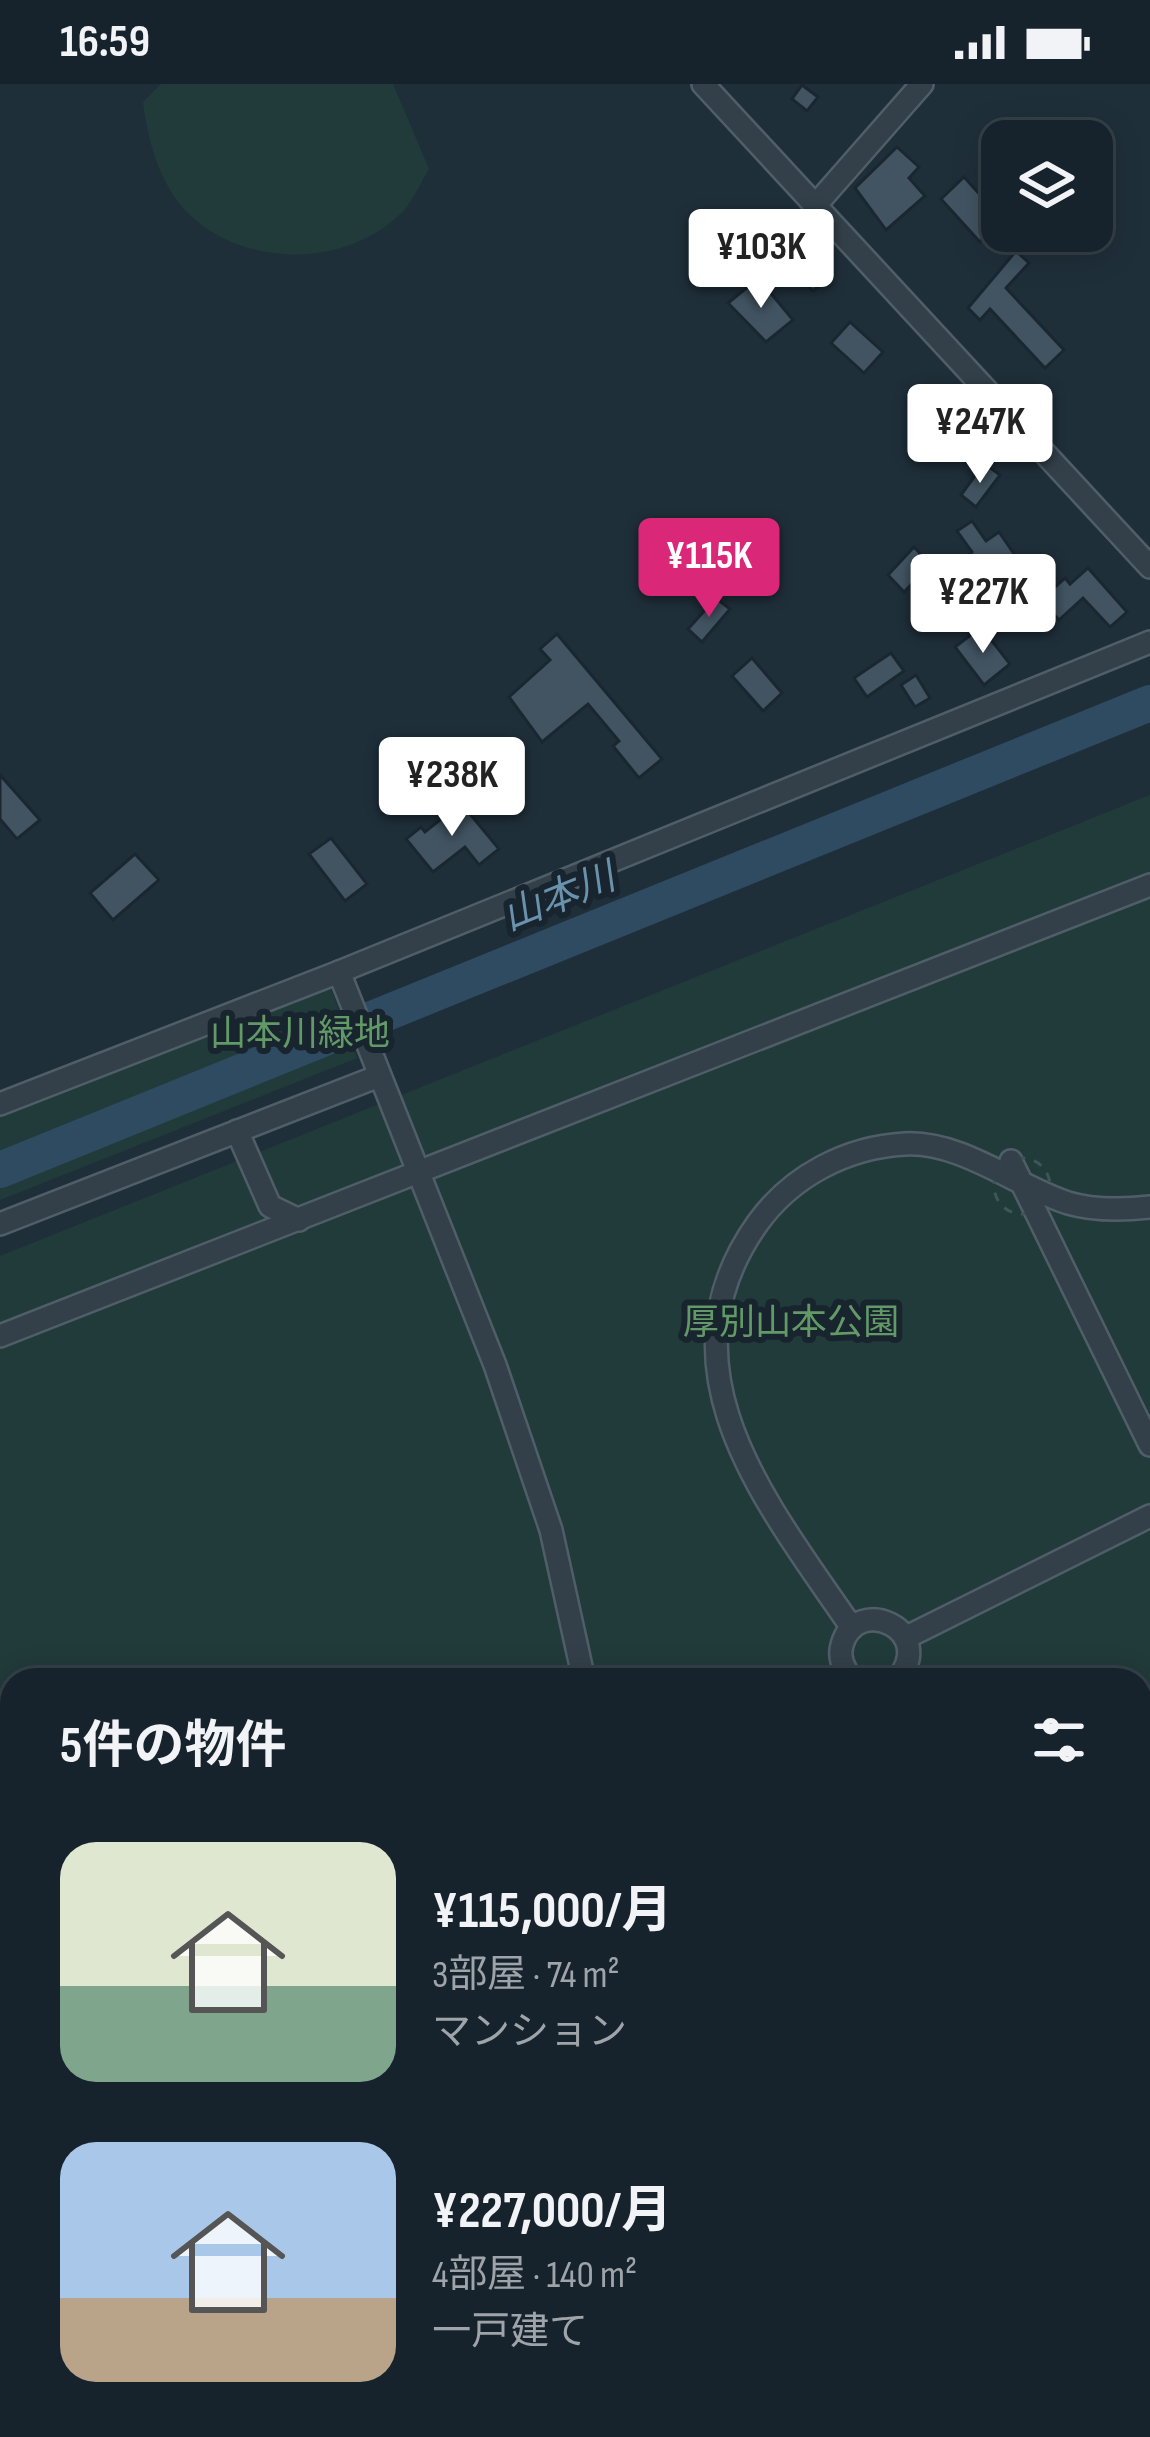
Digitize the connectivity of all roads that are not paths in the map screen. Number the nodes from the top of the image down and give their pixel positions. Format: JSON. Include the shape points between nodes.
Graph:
{"nodes":[{"id":1,"x":703,"y":84,"type":"edge"},
{"id":2,"x":922,"y":84,"type":"edge"},
{"id":3,"x":814,"y":207,"type":"junction"},
{"id":4,"x":1150,"y":567,"type":"edge"},
{"id":5,"x":1150,"y":642,"type":"edge"},
{"id":6,"x":1150,"y":885,"type":"edge"},
{"id":7,"x":339,"y":972,"type":"junction"},
{"id":8,"x":376,"y":1068,"type":"junction"},
{"id":9,"x":0,"y":1104,"type":"edge"},
{"id":10,"x":237,"y":1132,"type":"junction"},
{"id":11,"x":1011,"y":1161,"type":"dead end"},
{"id":12,"x":417,"y":1173,"type":"junction"},
{"id":13,"x":1020,"y":1183,"type":"junction"},
{"id":14,"x":1150,"y":1207,"type":"edge"},
{"id":15,"x":299,"y":1220,"type":"junction"},
{"id":16,"x":0,"y":1224,"type":"edge"},
{"id":17,"x":0,"y":1336,"type":"edge"},
{"id":18,"x":1150,"y":1445,"type":"edge"},
{"id":19,"x":1150,"y":1516,"type":"edge"},
{"id":20,"x":852,"y":1628,"type":"junction"},
{"id":21,"x":905,"y":1638,"type":"junction"},
{"id":22,"x":581,"y":1668,"type":"edge"},
{"id":23,"x":844,"y":1668,"type":"edge"},
{"id":24,"x":905,"y":1668,"type":"edge"}],
"edges":[{"from":1,"to":3,"type":"street"},
{"from":2,"to":3,"type":"street"},
{"from":3,"to":4,"type":"street"},
{"from":5,"to":7,"type":"street"},
{"from":6,"to":12,"type":"street"},
{"from":7,"to":8,"type":"street"},
{"from":7,"to":9,"type":"street"},
{"from":8,"to":10,"type":"street"},
{"from":8,"to":12,"type":"street"},
{"from":10,"to":15,"type":"street","via":[[270,1206]]},
{"from":10,"to":16,"type":"street"},
{"from":11,"to":13,"type":"street"},
{"from":12,"to":15,"type":"street"},
{"from":12,"to":22,"type":"street","via":[[551,1530]]},
{"from":13,"to":14,"type":"street","via":[[1074,1205]]},
{"from":13,"to":18,"type":"street"},
{"from":13,"to":20,"type":"street","via":[[908,1143],[847,1155],[803,1177],[733,1258],[715,1349],[720,1398],[784,1528]]},
{"from":15,"to":17,"type":"street"},
{"from":19,"to":21,"type":"street"},
{"from":20,"to":21,"type":"street","via":[[880,1620]]},
{"from":20,"to":23,"type":"street"},
{"from":21,"to":24,"type":"street"}]}
